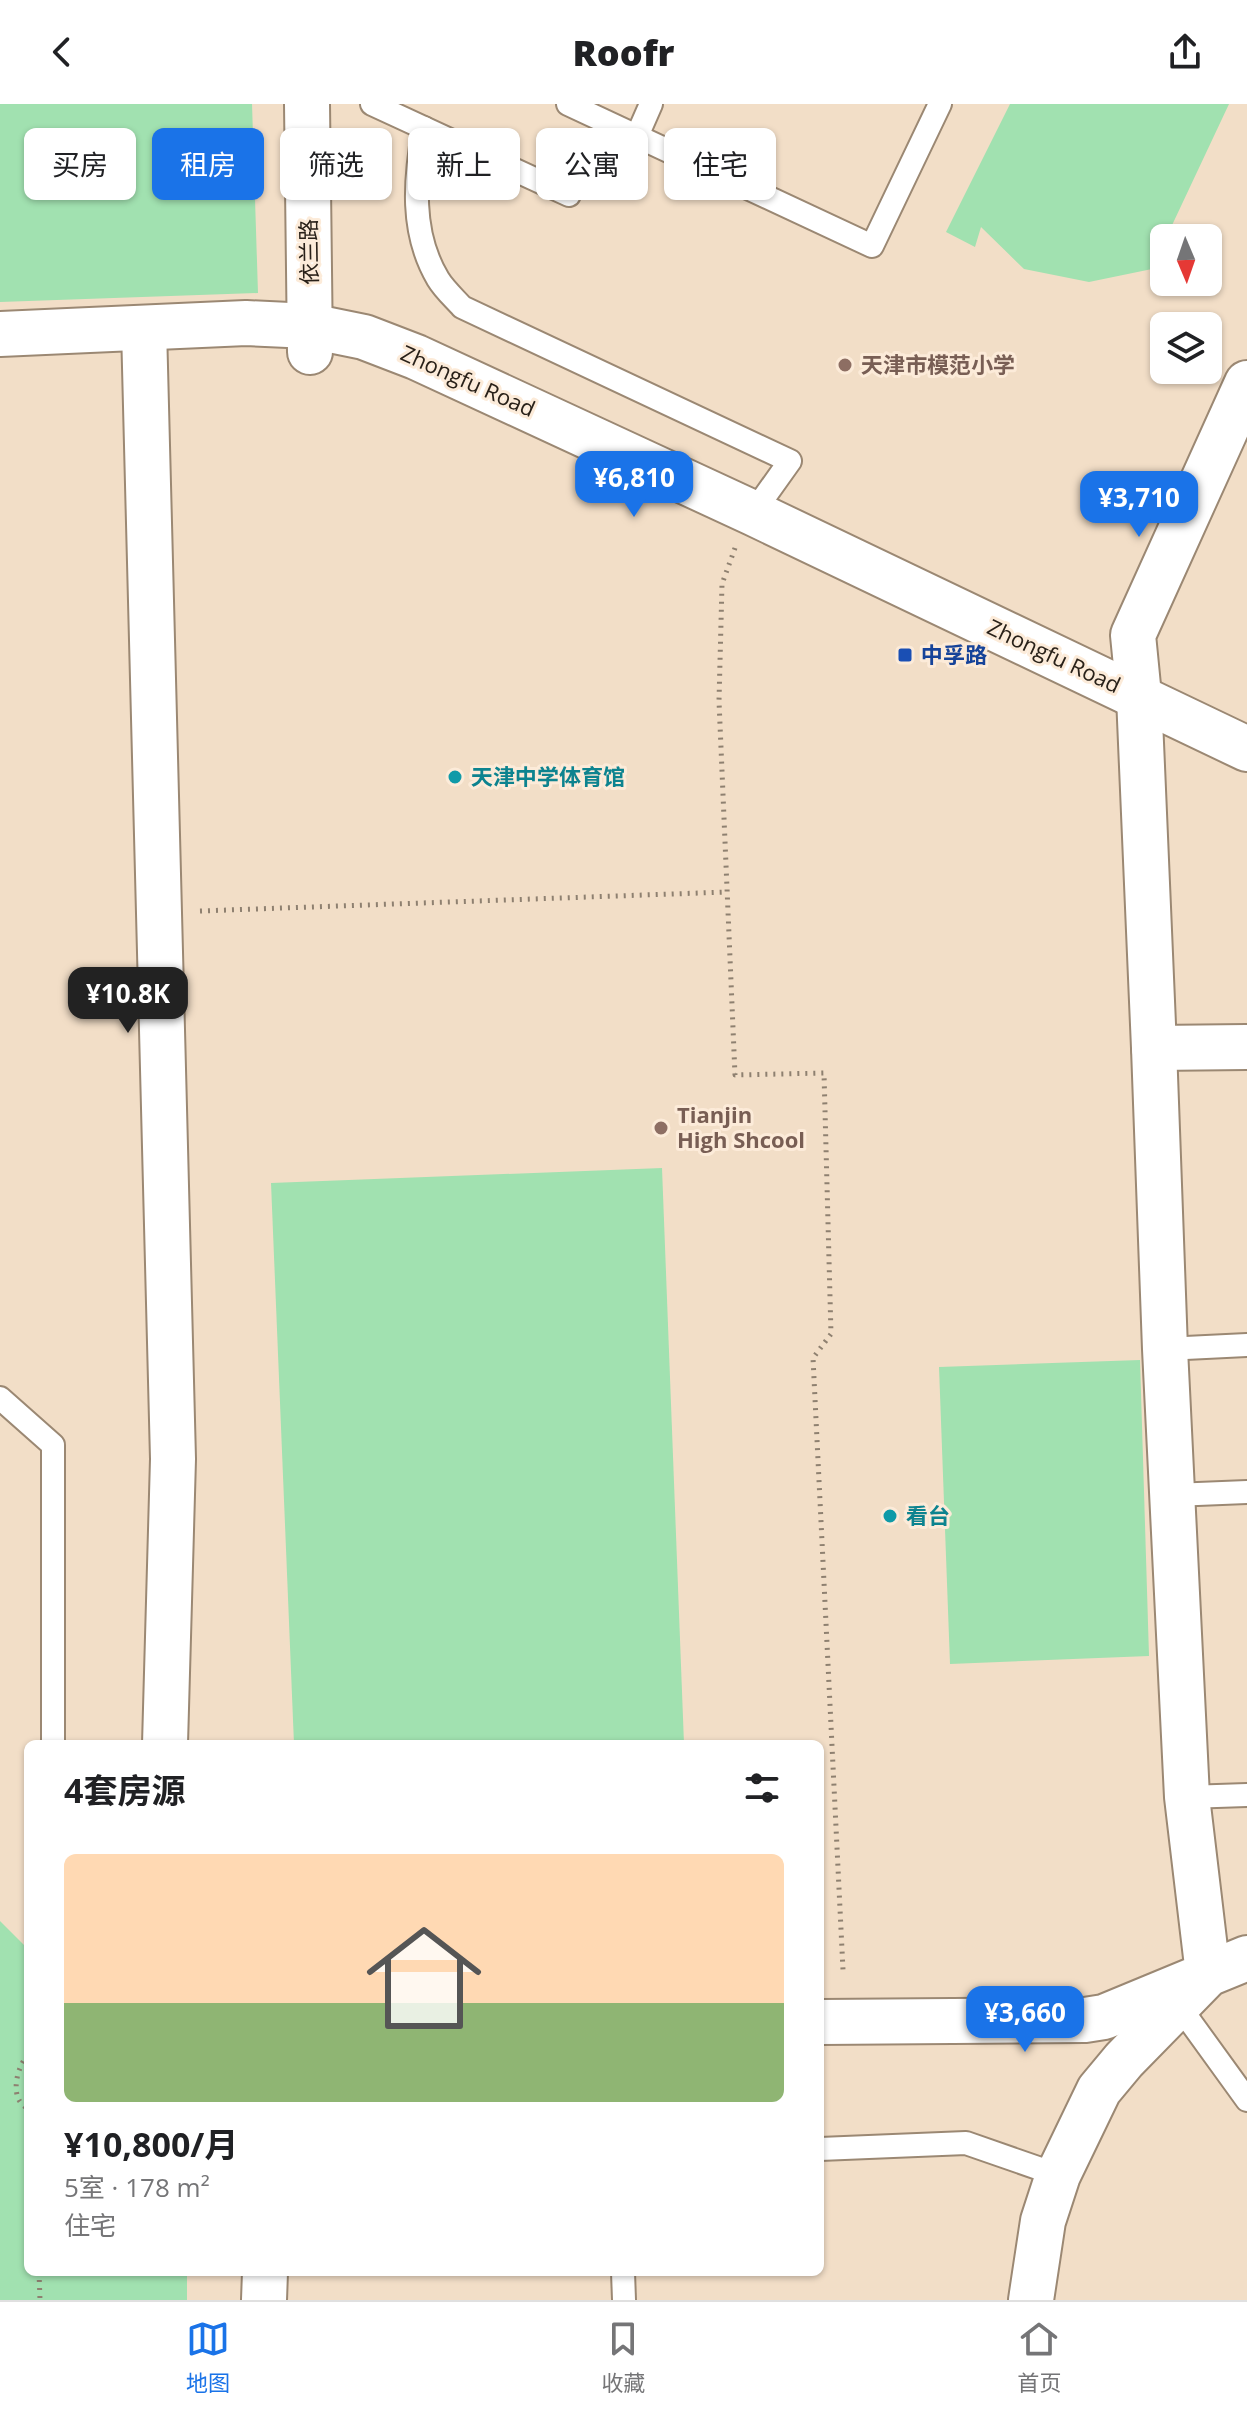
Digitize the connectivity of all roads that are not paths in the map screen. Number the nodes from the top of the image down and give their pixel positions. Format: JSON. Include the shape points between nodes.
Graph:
{"nodes":[{"id":1,"x":307,"y":104,"type":"edge"},
{"id":2,"x":372,"y":104,"type":"edge"},
{"id":3,"x":568,"y":104,"type":"edge"},
{"id":4,"x":651,"y":104,"type":"edge"},
{"id":5,"x":940,"y":104,"type":"edge"},
{"id":6,"x":424,"y":128,"type":"edge"},
{"id":7,"x":620,"y":128,"type":"edge"},
{"id":8,"x":640,"y":128,"type":"edge"},
{"id":9,"x":648,"y":141,"type":"edge"},
{"id":10,"x":417,"y":200,"type":"edge"},
{"id":11,"x":0,"y":334,"type":"edge"},
{"id":12,"x":310,"y":339,"type":"junction"},
{"id":13,"x":144,"y":340,"type":"junction"},
{"id":14,"x":0,"y":359,"type":"edge"},
{"id":15,"x":1247,"y":383,"type":"edge"},
{"id":16,"x":747,"y":522,"type":"junction"},
{"id":17,"x":1139,"y":707,"type":"junction"},
{"id":18,"x":1247,"y":749,"type":"edge"},
{"id":19,"x":1247,"y":767,"type":"edge"},
{"id":20,"x":1247,"y":1047,"type":"edge"},
{"id":21,"x":1154,"y":1048,"type":"junction"},
{"id":22,"x":1247,"y":1345,"type":"edge"},
{"id":23,"x":1165,"y":1349,"type":"junction"},
{"id":24,"x":0,"y":1398,"type":"edge"},
{"id":25,"x":1247,"y":1492,"type":"edge"},
{"id":26,"x":1173,"y":1495,"type":"junction"},
{"id":27,"x":53,"y":1740,"type":"edge"},
{"id":28,"x":165,"y":1740,"type":"edge"},
{"id":29,"x":1247,"y":1795,"type":"edge"},
{"id":30,"x":1187,"y":1797,"type":"junction"},
{"id":31,"x":1228,"y":1966,"type":"edge"},
{"id":32,"x":1179,"y":2006,"type":"junction"},
{"id":33,"x":1057,"y":2020,"type":"junction"},
{"id":34,"x":824,"y":2022,"type":"edge"},
{"id":35,"x":1099,"y":2090,"type":"junction"},
{"id":36,"x":1247,"y":2100,"type":"edge"},
{"id":37,"x":824,"y":2149,"type":"edge"},
{"id":38,"x":1058,"y":2175,"type":"junction"},
{"id":39,"x":265,"y":2276,"type":"edge"},
{"id":40,"x":623,"y":2276,"type":"edge"},
{"id":41,"x":264,"y":2300,"type":"edge"},
{"id":42,"x":624,"y":2300,"type":"edge"},
{"id":43,"x":1031,"y":2300,"type":"edge"}],
"edges":[{"from":1,"to":12,"type":"street","name":"依兰路"},
{"from":2,"to":6,"type":"lane"},
{"from":3,"to":7,"type":"lane"},
{"from":4,"to":8,"type":"lane"},
{"from":5,"to":9,"type":"lane","via":[[872,246]]},
{"from":10,"to":16,"type":"lane","via":[[418,229],[438,279],[462,307],[790,461]]},
{"from":11,"to":13,"type":"street","name":"Zhongfu Road"},
{"from":12,"to":13,"type":"street","name":"Zhongfu Road","via":[[246,323]]},
{"from":12,"to":16,"type":"street","name":"Zhongfu Road","via":[[364,337],[416,357]]},
{"from":13,"to":14,"type":"street","name":"Zhongfu Road"},
{"from":13,"to":28,"type":"street","via":[[173,1459]]},
{"from":15,"to":17,"type":"street","via":[[1133,635]]},
{"from":16,"to":17,"type":"street","name":"Zhongfu Road"},
{"from":17,"to":18,"type":"street","name":"Zhongfu Road"},
{"from":17,"to":19,"type":"street","name":"Zhongfu Road"},
{"from":17,"to":21,"type":"street"},
{"from":20,"to":21,"type":"street"},
{"from":21,"to":23,"type":"street"},
{"from":22,"to":23,"type":"lane"},
{"from":23,"to":26,"type":"street"},
{"from":24,"to":27,"type":"lane","via":[[53,1445]]},
{"from":25,"to":26,"type":"lane"},
{"from":26,"to":30,"type":"street"},
{"from":29,"to":30,"type":"lane"},
{"from":30,"to":31,"type":"street"},
{"from":31,"to":32,"type":"street"},
{"from":31,"to":33,"type":"street","via":[[1104,2017]]},
{"from":32,"to":35,"type":"street"},
{"from":32,"to":36,"type":"lane"},
{"from":33,"to":34,"type":"street"},
{"from":33,"to":35,"type":"street","via":[[1089,2057]]},
{"from":35,"to":38,"type":"street"},
{"from":37,"to":38,"type":"lane","via":[[966,2143]]},
{"from":38,"to":43,"type":"street","via":[[1043,2221]]},
{"from":39,"to":41,"type":"street"},
{"from":40,"to":42,"type":"lane"}]}
